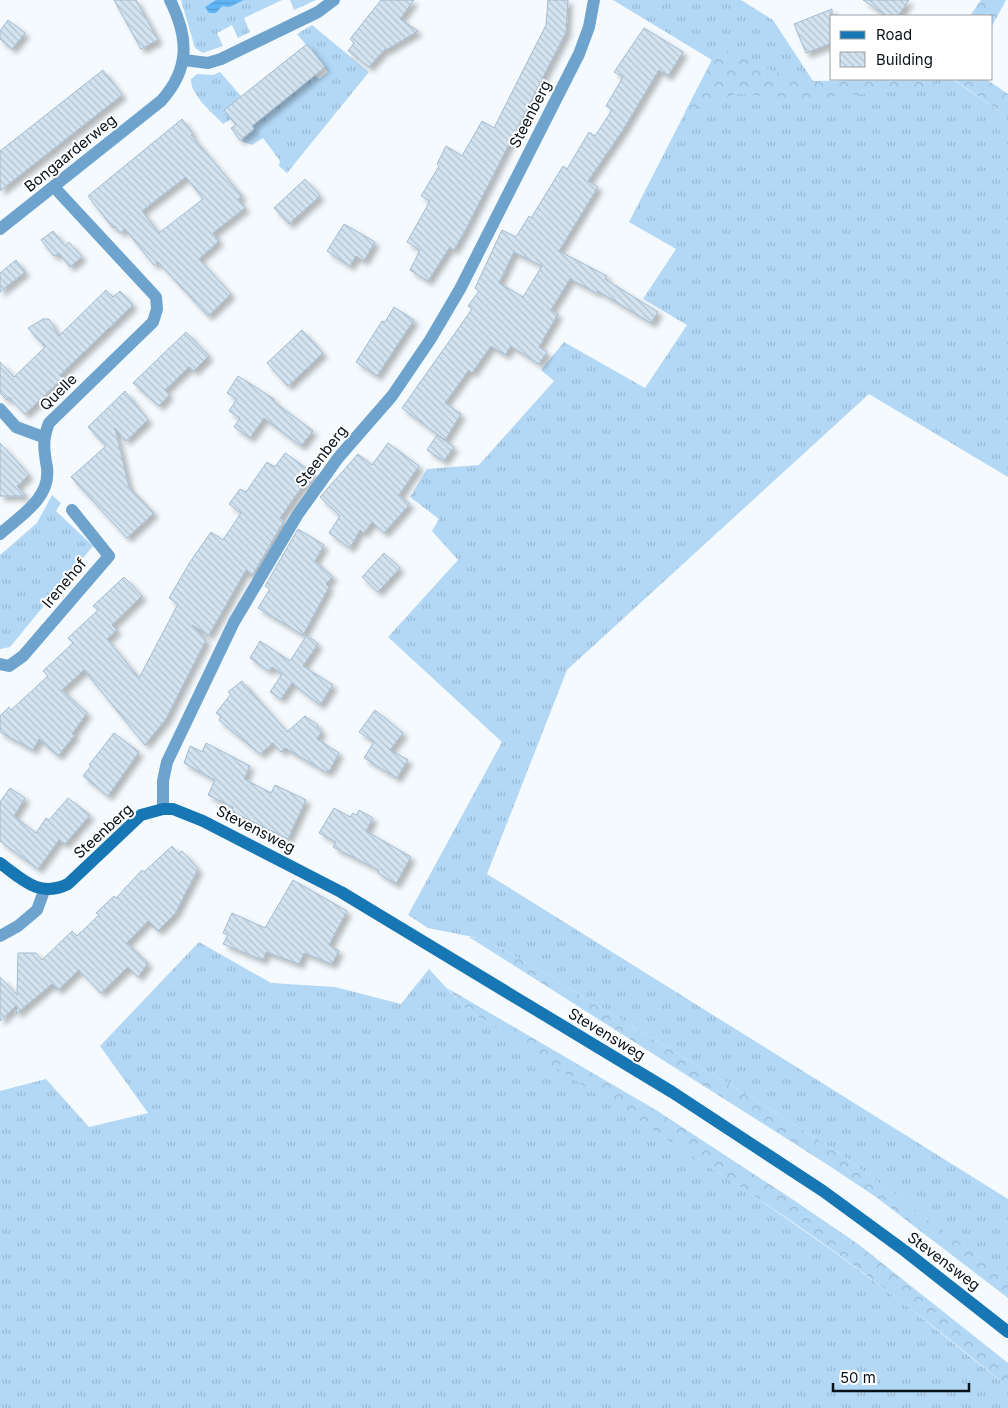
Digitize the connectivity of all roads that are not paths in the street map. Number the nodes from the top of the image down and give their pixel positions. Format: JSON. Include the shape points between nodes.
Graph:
{"nodes":[{"id":1,"x":170,"y":0,"type":"edge"},
{"id":2,"x":334,"y":0,"type":"edge"},
{"id":3,"x":594,"y":0,"type":"edge"},
{"id":4,"x":184,"y":60,"type":"junction"},
{"id":5,"x":54,"y":187,"type":"junction"},
{"id":6,"x":0,"y":229,"type":"edge"},
{"id":7,"x":0,"y":410,"type":"edge"},
{"id":8,"x":44,"y":437,"type":"junction"},
{"id":9,"x":72,"y":510,"type":"dead end"},
{"id":10,"x":0,"y":534,"type":"edge"},
{"id":11,"x":0,"y":664,"type":"edge"},
{"id":12,"x":163,"y":809,"type":"junction"},
{"id":13,"x":0,"y":863,"type":"edge"},
{"id":14,"x":44,"y":891,"type":"junction"},
{"id":15,"x":0,"y":936,"type":"edge"},
{"id":16,"x":1008,"y":1332,"type":"edge"}],
"edges":[{"from":1,"to":4,"type":"street","via":[[182,35]]},
{"from":2,"to":4,"type":"street","via":[[318,12],[221,59],[208,63]]},
{"from":3,"to":12,"type":"street","name":"Steenberg","via":[[579,54],[434,334],[392,396],[309,497],[242,607],[167,762],[162,781]]},
{"from":4,"to":5,"type":"street","name":"Bongaarderweg","via":[[175,86],[161,101]]},
{"from":5,"to":6,"type":"street","name":"Bongaarderweg"},
{"from":5,"to":8,"type":"street","name":"Quelle","via":[[156,297],[157,309],[153,322],[49,423]]},
{"from":7,"to":8,"type":"street","via":[[16,427]]},
{"from":8,"to":10,"type":"street","via":[[46,484],[40,498]]},
{"from":9,"to":11,"type":"street","name":"Irenehof","via":[[109,556],[23,656],[9,666]]},
{"from":12,"to":14,"type":"street","name":"Steenberg","via":[[141,815],[68,884]]},
{"from":12,"to":16,"type":"street","name":"Stevensweg","via":[[189,814],[325,883],[672,1092],[838,1202],[905,1250]]},
{"from":13,"to":14,"type":"street"},
{"from":14,"to":15,"type":"street","via":[[37,910]]}]}
